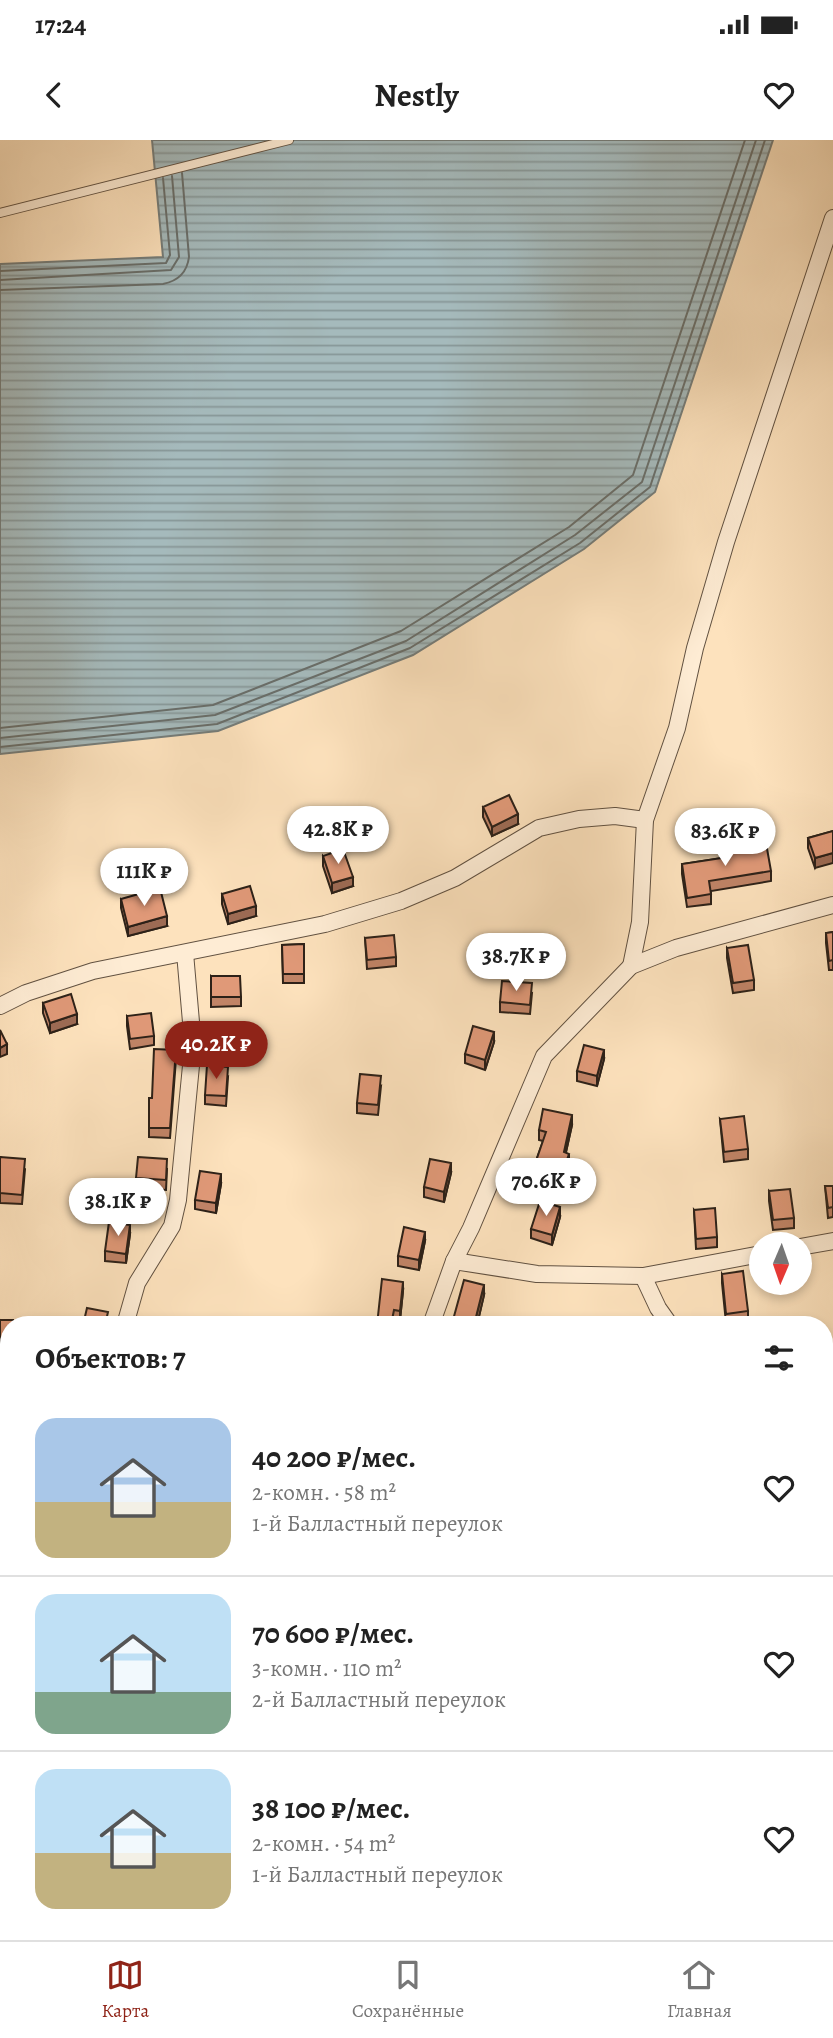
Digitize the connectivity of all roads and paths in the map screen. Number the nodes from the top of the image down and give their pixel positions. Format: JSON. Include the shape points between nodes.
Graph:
{"nodes":[{"id":1,"x":289,"y":140,"type":"edge"},
{"id":2,"x":0,"y":213,"type":"edge"},
{"id":3,"x":833,"y":218,"type":"edge"},
{"id":4,"x":645,"y":820,"type":"junction"},
{"id":5,"x":833,"y":905,"type":"edge"},
{"id":6,"x":185,"y":953,"type":"junction"},
{"id":7,"x":631,"y":966,"type":"junction"},
{"id":8,"x":0,"y":1006,"type":"edge"},
{"id":9,"x":833,"y":1241,"type":"edge"},
{"id":10,"x":812,"y":1245,"type":"edge"},
{"id":11,"x":749,"y":1256,"type":"edge"},
{"id":12,"x":454,"y":1262,"type":"junction"},
{"id":13,"x":643,"y":1276,"type":"junction"},
{"id":14,"x":127,"y":1316,"type":"edge"},
{"id":15,"x":434,"y":1316,"type":"edge"},
{"id":16,"x":664,"y":1316,"type":"edge"}],
"edges":[{"from":1,"to":2,"type":"lane"},
{"from":3,"to":4,"type":"street","via":[[726,542],[677,728]]},
{"from":4,"to":6,"type":"street","via":[[615,816],[539,828],[455,878],[401,901],[325,924]]},
{"from":4,"to":7,"type":"street","via":[[640,922]]},
{"from":5,"to":7,"type":"street","via":[[676,948]]},
{"from":6,"to":8,"type":"street","via":[[93,971]]},
{"from":6,"to":14,"type":"street","via":[[193,1045],[178,1200],[172,1226],[137,1283]]},
{"from":7,"to":12,"type":"street","via":[[544,1056]]},
{"from":9,"to":10,"type":"street"},
{"from":11,"to":13,"type":"street"},
{"from":12,"to":13,"type":"street","via":[[537,1274]]},
{"from":12,"to":15,"type":"street"},
{"from":13,"to":16,"type":"street"}]}
